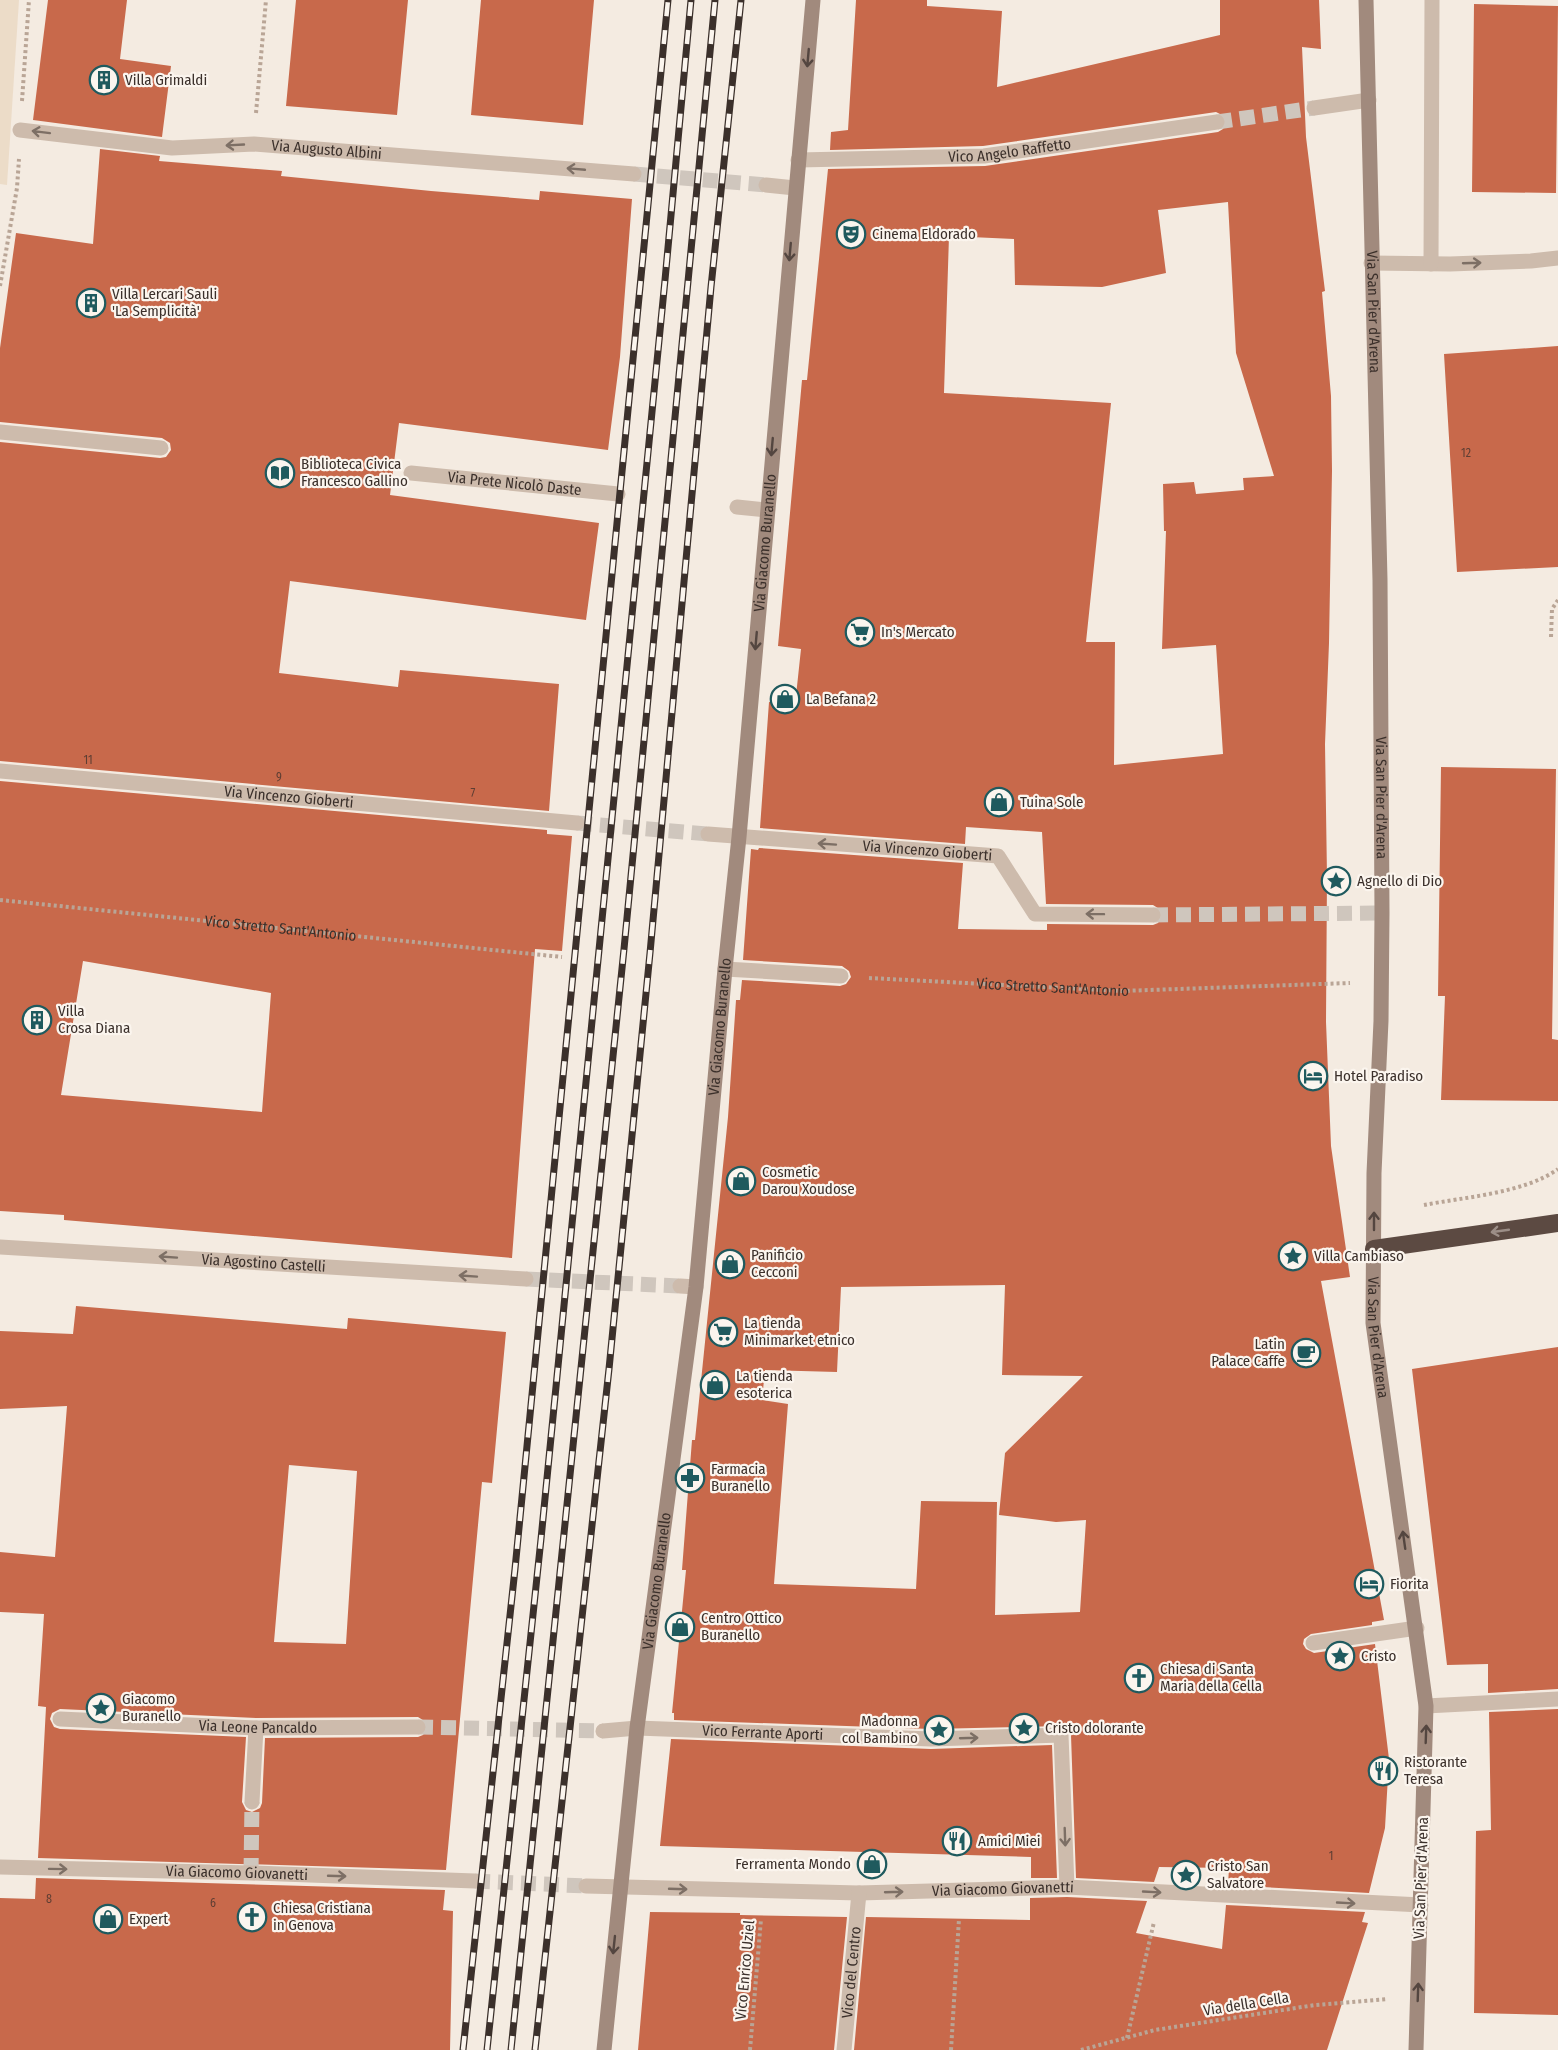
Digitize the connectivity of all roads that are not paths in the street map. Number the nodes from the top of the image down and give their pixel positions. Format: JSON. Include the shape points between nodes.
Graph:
{"nodes":[{"id":1,"x":813,"y":0,"type":"edge"},
{"id":2,"x":1366,"y":0,"type":"edge"},
{"id":3,"x":1432,"y":0,"type":"edge"},
{"id":4,"x":1370,"y":100,"type":"junction"},
{"id":5,"x":1314,"y":108,"type":"tunnel mouth"},
{"id":6,"x":1217,"y":122,"type":"tunnel mouth"},
{"id":7,"x":20,"y":130,"type":"dead end"},
{"id":8,"x":798,"y":160,"type":"junction"},
{"id":9,"x":634,"y":174,"type":"tunnel mouth"},
{"id":10,"x":766,"y":185,"type":"tunnel mouth"},
{"id":11,"x":795,"y":188,"type":"junction"},
{"id":12,"x":1558,"y":258,"type":"edge"},
{"id":13,"x":1371,"y":263,"type":"junction"},
{"id":14,"x":1431,"y":264,"type":"junction"},
{"id":15,"x":0,"y":432,"type":"edge"},
{"id":16,"x":161,"y":448,"type":"dead end"},
{"id":17,"x":411,"y":473,"type":"dead end"},
{"id":18,"x":618,"y":495,"type":"dead end"},
{"id":19,"x":737,"y":507,"type":"dead end"},
{"id":20,"x":767,"y":510,"type":"junction"},
{"id":21,"x":0,"y":771,"type":"edge"},
{"id":22,"x":577,"y":823,"type":"tunnel mouth"},
{"id":23,"x":708,"y":834,"type":"tunnel mouth"},
{"id":24,"x":739,"y":837,"type":"junction"},
{"id":25,"x":1153,"y":915,"type":"tunnel mouth"},
{"id":26,"x":725,"y":969,"type":"junction"},
{"id":27,"x":841,"y":976,"type":"road end"},
{"id":28,"x":1558,"y":1223,"type":"edge"},
{"id":29,"x":0,"y":1247,"type":"edge"},
{"id":30,"x":1374,"y":1249,"type":"junction"},
{"id":31,"x":526,"y":1279,"type":"tunnel mouth"},
{"id":32,"x":680,"y":1286,"type":"tunnel mouth"},
{"id":33,"x":696,"y":1287,"type":"junction"},
{"id":34,"x":1417,"y":1628,"type":"junction"},
{"id":35,"x":1313,"y":1643,"type":"dead end"},
{"id":36,"x":1558,"y":1699,"type":"edge"},
{"id":37,"x":1426,"y":1706,"type":"junction"},
{"id":38,"x":60,"y":1719,"type":"dead end"},
{"id":39,"x":418,"y":1727,"type":"tunnel mouth"},
{"id":40,"x":256,"y":1728,"type":"junction"},
{"id":41,"x":637,"y":1728,"type":"junction"},
{"id":42,"x":603,"y":1731,"type":"tunnel mouth"},
{"id":43,"x":252,"y":1802,"type":"tunnel mouth"},
{"id":44,"x":0,"y":1867,"type":"edge"},
{"id":45,"x":475,"y":1881,"type":"tunnel mouth"},
{"id":46,"x":586,"y":1886,"type":"tunnel mouth"},
{"id":47,"x":620,"y":1887,"type":"junction"},
{"id":48,"x":1067,"y":1887,"type":"junction"},
{"id":49,"x":858,"y":1893,"type":"junction"},
{"id":50,"x":1421,"y":1905,"type":"junction"},
{"id":51,"x":604,"y":2050,"type":"edge"},
{"id":52,"x":844,"y":2050,"type":"edge"},
{"id":53,"x":1416,"y":2050,"type":"edge"}],
"edges":[{"from":1,"to":8,"type":"street","name":"Via Giacomo Buranello","one_way":true},
{"from":2,"to":4,"type":"street","name":"Via San Pier d'Arena"},
{"from":3,"to":14,"type":"street"},
{"from":4,"to":5,"type":"street"},
{"from":4,"to":13,"type":"street","name":"Via San Pier d'Arena"},
{"from":6,"to":8,"type":"street","name":"Vico Angelo Raffetto","via":[[984,156]]},
{"from":9,"to":7,"type":"street","name":"Via Augusto Albini","one_way":true,"via":[[254,144],[172,148]]},
{"from":8,"to":11,"type":"street","name":"Via Giacomo Buranello"},
{"from":10,"to":11,"type":"street"},
{"from":11,"to":20,"type":"street","name":"Via Giacomo Buranello","one_way":true},
{"from":14,"to":12,"type":"street","one_way":true},
{"from":13,"to":14,"type":"street"},
{"from":30,"to":13,"type":"street","name":"Via San Pier d'Arena","one_way":true,"via":[[1381,982],[1380,580]]},
{"from":15,"to":16,"type":"street"},
{"from":17,"to":18,"type":"street","name":"Via Prete Nicolò Daste"},
{"from":19,"to":20,"type":"street"},
{"from":20,"to":24,"type":"street","name":"Via Giacomo Buranello","one_way":true},
{"from":21,"to":22,"type":"street","name":"Via Vincenzo Gioberti"},
{"from":23,"to":24,"type":"street","name":"Via Vincenzo Gioberti"},
{"from":25,"to":24,"type":"street","name":"Via Vincenzo Gioberti","one_way":true,"via":[[1035,914],[998,856]]},
{"from":24,"to":26,"type":"street","name":"Via Giacomo Buranello"},
{"from":26,"to":27,"type":"street"},
{"from":26,"to":33,"type":"street","name":"Via Giacomo Buranello"},
{"from":28,"to":30,"type":"highway","one_way":true},
{"from":31,"to":29,"type":"street","name":"Via Agostino Castelli","one_way":true},
{"from":34,"to":30,"type":"street","name":"Via San Pier d'Arena","one_way":true,"via":[[1373,1323]]},
{"from":32,"to":33,"type":"street"},
{"from":33,"to":41,"type":"street","name":"Via Giacomo Buranello"},
{"from":34,"to":35,"type":"street"},
{"from":34,"to":37,"type":"street","name":"Via San Pier d'Arena"},
{"from":36,"to":37,"type":"street"},
{"from":50,"to":37,"type":"street","name":"Via San Pier d'Arena","one_way":true},
{"from":38,"to":40,"type":"street","name":"Via Leone Pancaldo"},
{"from":39,"to":40,"type":"street","name":"Via Leone Pancaldo"},
{"from":40,"to":43,"type":"street"},
{"from":41,"to":42,"type":"street"},
{"from":41,"to":47,"type":"street","name":"Via Giacomo Buranello"},
{"from":41,"to":48,"type":"street","name":"Vico Ferrante Aporti","one_way":true,"via":[[931,1739],[1061,1735]]},
{"from":44,"to":45,"type":"street","name":"Via Giacomo Giovanetti","one_way":true},
{"from":46,"to":47,"type":"street","name":"Via Giacomo Giovanetti"},
{"from":47,"to":49,"type":"street","name":"Via Giacomo Giovanetti","one_way":true},
{"from":47,"to":51,"type":"street","name":"Via Giacomo Buranello","one_way":true},
{"from":49,"to":48,"type":"street","name":"Via Giacomo Giovanetti","one_way":true},
{"from":48,"to":50,"type":"street","name":"Via Giacomo Giovanetti","one_way":true},
{"from":49,"to":52,"type":"street","name":"Vico del Centro"},
{"from":53,"to":50,"type":"street","name":"Via San Pier d'Arena","one_way":true}]}
